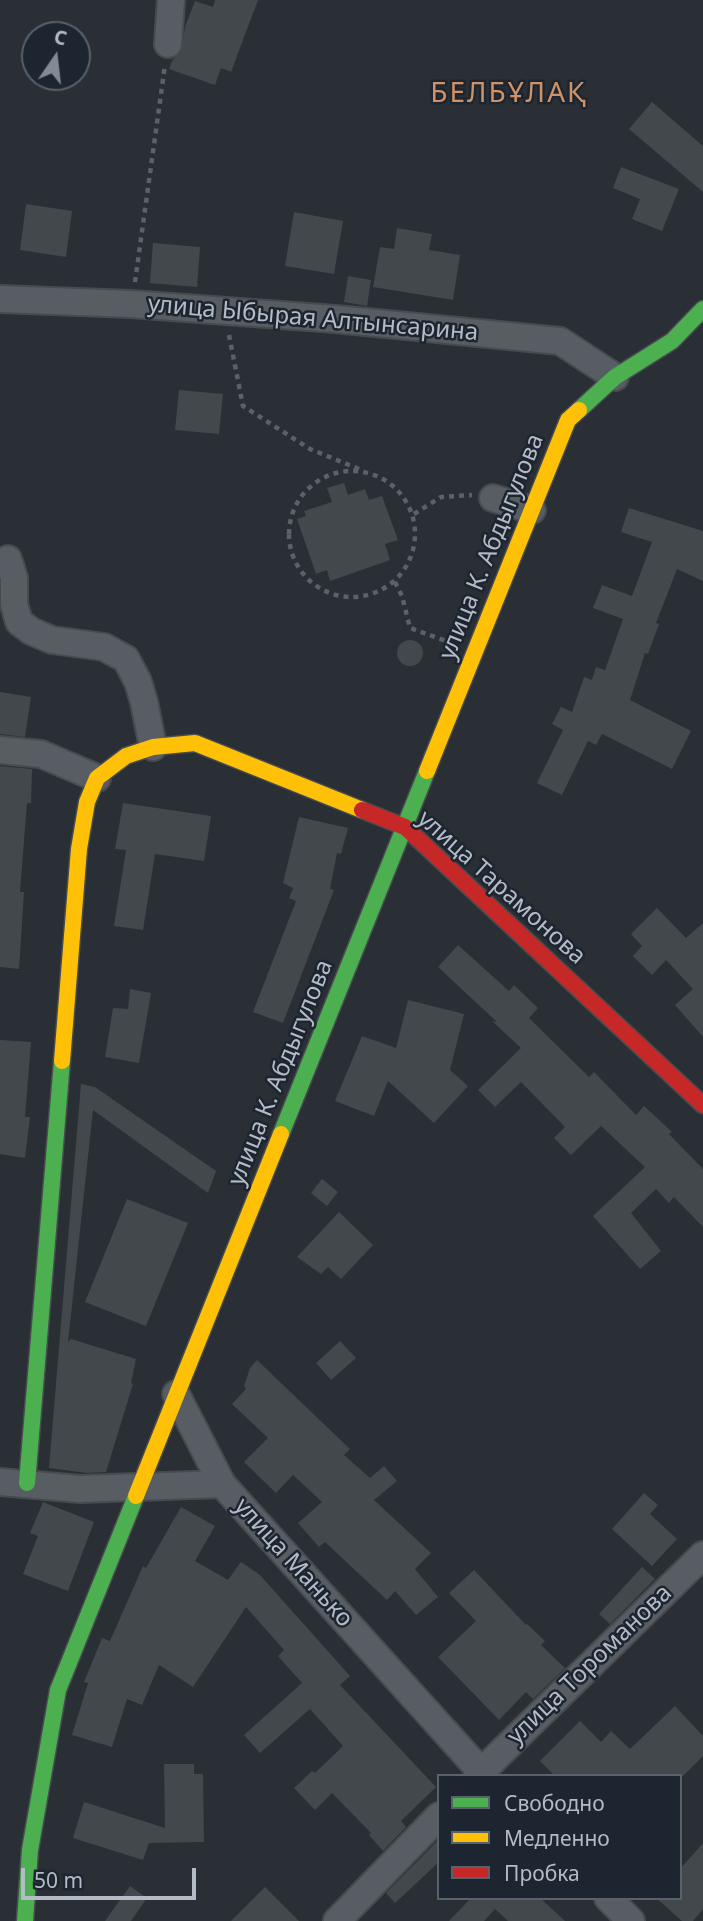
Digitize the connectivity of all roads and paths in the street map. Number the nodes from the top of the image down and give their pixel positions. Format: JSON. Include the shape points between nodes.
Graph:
{"nodes":[{"id":1,"x":171,"y":0,"type":"edge"},
{"id":2,"x":168,"y":44,"type":"joint"},
{"id":3,"x":0,"y":299,"type":"edge"},
{"id":4,"x":131,"y":304,"type":"junction"},
{"id":5,"x":703,"y":309,"type":"edge"},
{"id":6,"x":230,"y":312,"type":"junction"},
{"id":7,"x":615,"y":377,"type":"junction"},
{"id":8,"x":360,"y":470,"type":"junction"},
{"id":9,"x":493,"y":498,"type":"joint"},
{"id":10,"x":532,"y":510,"type":"junction"},
{"id":11,"x":414,"y":514,"type":"junction"},
{"id":12,"x":8,"y":559,"type":"dead end"},
{"id":13,"x":395,"y":582,"type":"junction"},
{"id":14,"x":475,"y":650,"type":"junction"},
{"id":15,"x":153,"y":747,"type":"junction"},
{"id":16,"x":0,"y":750,"type":"edge"},
{"id":17,"x":97,"y":778,"type":"junction"},
{"id":18,"x":405,"y":827,"type":"junction"},
{"id":19,"x":703,"y":1105,"type":"edge"},
{"id":20,"x":176,"y":1394,"type":"junction"},
{"id":21,"x":0,"y":1482,"type":"edge"},
{"id":22,"x":27,"y":1483,"type":"junction"},
{"id":23,"x":222,"y":1484,"type":"junction"},
{"id":24,"x":139,"y":1487,"type":"junction"},
{"id":25,"x":703,"y":1555,"type":"edge"},
{"id":26,"x":481,"y":1774,"type":"edge"},
{"id":27,"x":437,"y":1817,"type":"edge"},
{"id":28,"x":610,"y":1900,"type":"edge"},
{"id":29,"x":25,"y":1921,"type":"edge"},
{"id":30,"x":337,"y":1921,"type":"edge"},
{"id":31,"x":631,"y":1921,"type":"edge"}],
"edges":[{"from":1,"to":2,"type":"street"},
{"from":2,"to":4,"type":"path"},
{"from":3,"to":4,"type":"street","name":"улица Ыбырая Алтынсарина"},
{"from":4,"to":6,"type":"street","name":"улица Ыбырая Алтынсарина"},
{"from":5,"to":7,"type":"street","name":"улица К. Абдыгулова","via":[[672,341]]},
{"from":6,"to":7,"type":"street","name":"улица Ыбырая Алтынсарина","via":[[561,341]]},
{"from":6,"to":8,"type":"path","via":[[228,339],[243,406],[310,449]]},
{"from":7,"to":10,"type":"street","name":"улица К. Абдыгулова","via":[[568,420]]},
{"from":8,"to":11,"type":"path","via":[[393,484]]},
{"from":8,"to":13,"type":"path","via":[[324,475],[297,500],[287,535],[298,570],[326,593],[362,597]]},
{"from":9,"to":10,"type":"street"},
{"from":9,"to":11,"type":"path","via":[[441,497]]},
{"from":10,"to":14,"type":"street","name":"улица К. Абдыгулова"},
{"from":11,"to":13,"type":"path","via":[[414,551]]},
{"from":12,"to":15,"type":"street","via":[[19,622],[52,640],[104,647],[127,659],[144,702]]},
{"from":13,"to":14,"type":"path","via":[[410,628]]},
{"from":14,"to":18,"type":"street","name":"улица К. Абдыгулова"},
{"from":15,"to":17,"type":"street","via":[[126,756]]},
{"from":15,"to":18,"type":"street","name":"улица Тарамонова","via":[[195,743]]},
{"from":16,"to":17,"type":"street","via":[[41,754]]},
{"from":17,"to":22,"type":"street","via":[[87,802],[79,849]]},
{"from":18,"to":19,"type":"street","name":"улица Тарамонова"},
{"from":18,"to":20,"type":"street","name":"улица К. Абдыгулова"},
{"from":20,"to":23,"type":"street"},
{"from":20,"to":24,"type":"street","name":"улица К. Абдыгулова"},
{"from":21,"to":22,"type":"street","name":"улица Манько"},
{"from":22,"to":24,"type":"street","name":"улица Манько","via":[[80,1489]]},
{"from":23,"to":24,"type":"street","name":"улица Манько"},
{"from":23,"to":26,"type":"street","name":"улица Манько"},
{"from":24,"to":29,"type":"street","name":"улица К. Абдыгулова","via":[[58,1690],[30,1850]]},
{"from":25,"to":26,"type":"street","name":"улица Тороманова"},
{"from":27,"to":30,"type":"street"},
{"from":28,"to":31,"type":"street"}]}
